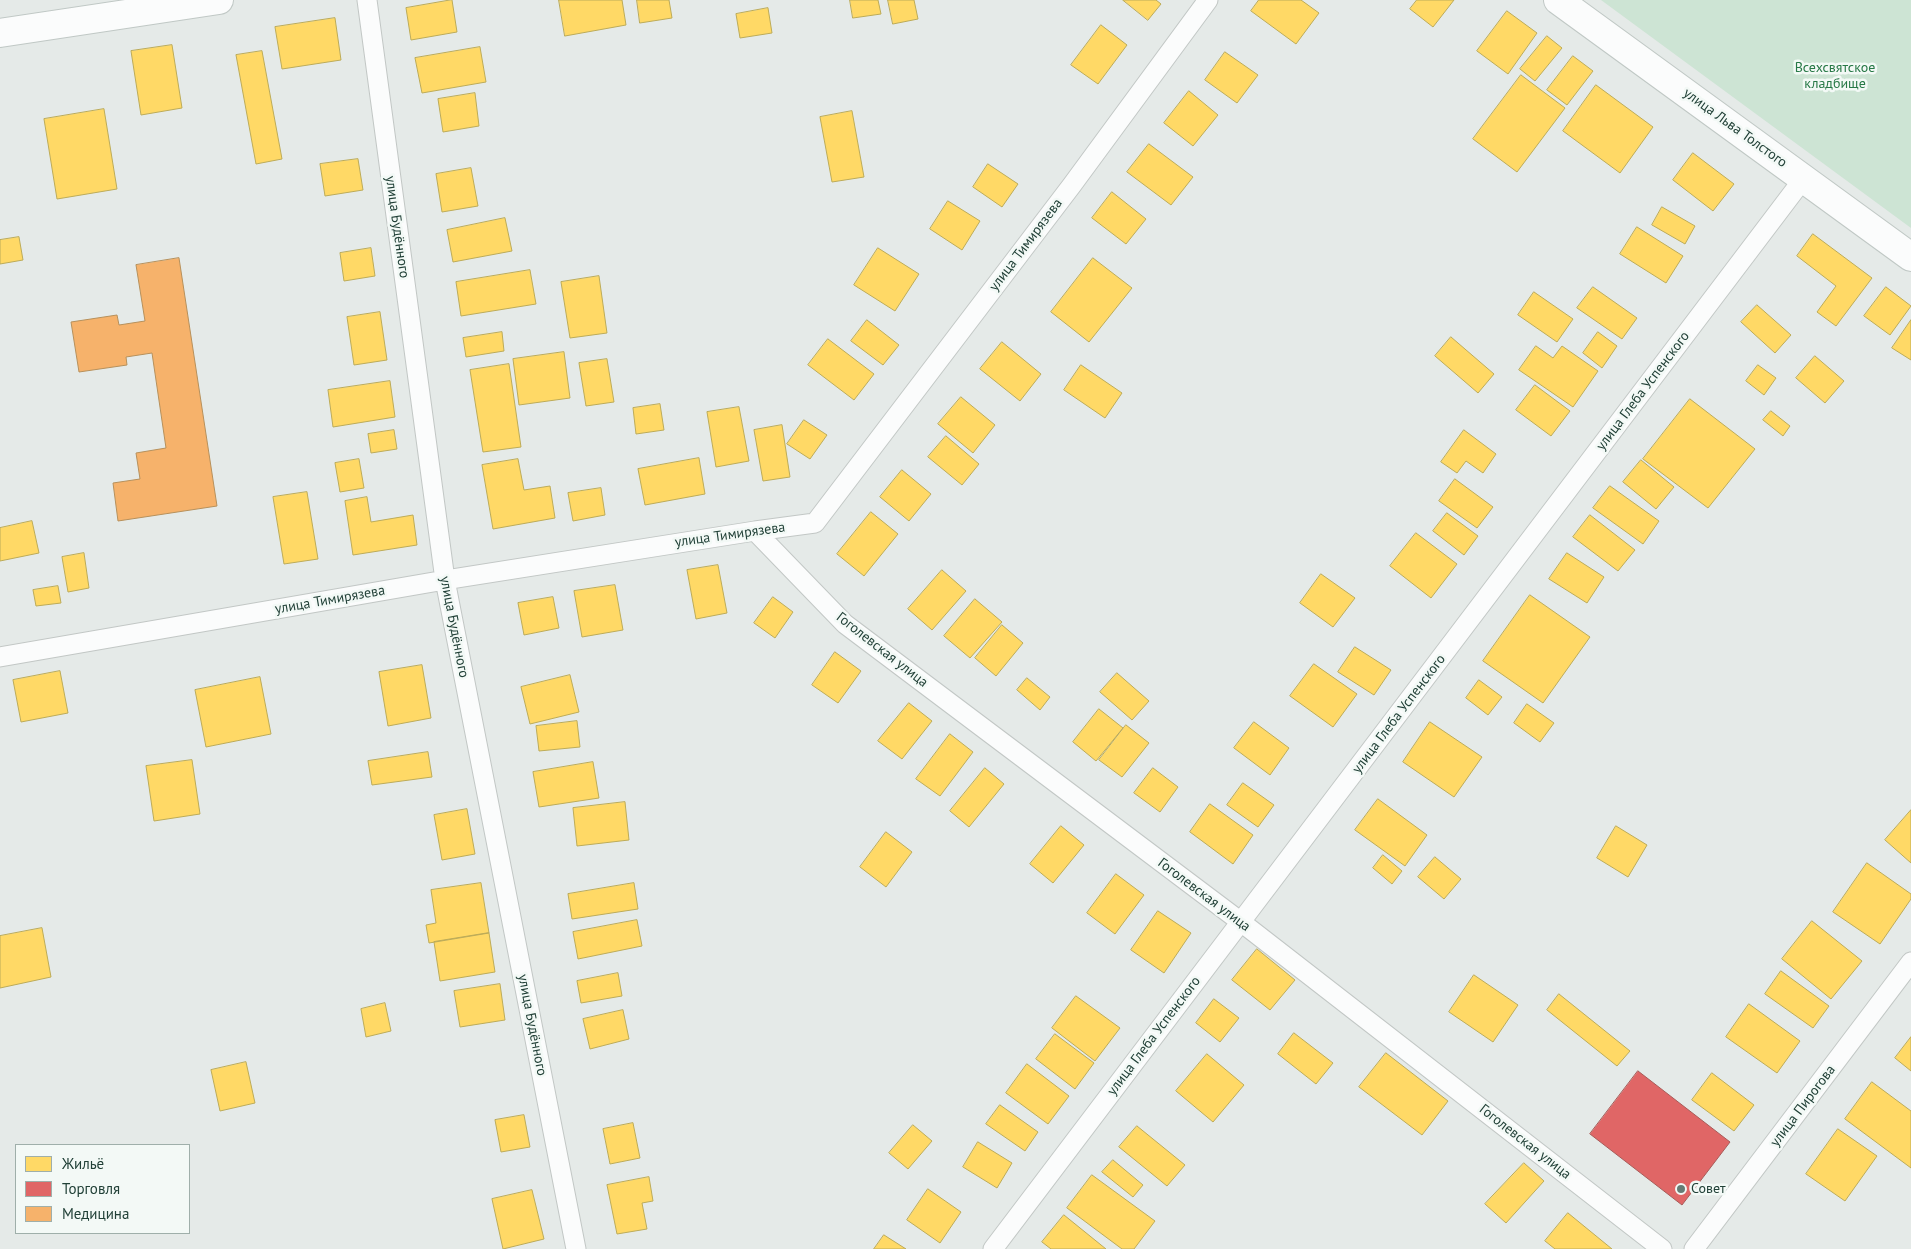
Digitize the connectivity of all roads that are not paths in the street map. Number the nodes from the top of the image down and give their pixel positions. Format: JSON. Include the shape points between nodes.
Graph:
{"nodes":[{"id":1,"x":219,"y":0,"type":"edge"},
{"id":2,"x":366,"y":0,"type":"edge"},
{"id":3,"x":1208,"y":0,"type":"edge"},
{"id":4,"x":1558,"y":0,"type":"edge"},
{"id":5,"x":0,"y":33,"type":"edge"},
{"id":6,"x":1804,"y":178,"type":"junction"},
{"id":7,"x":1911,"y":257,"type":"edge"},
{"id":8,"x":756,"y":531,"type":"junction"},
{"id":9,"x":445,"y":580,"type":"junction"},
{"id":10,"x":0,"y":657,"type":"edge"},
{"id":11,"x":1241,"y":922,"type":"junction"},
{"id":12,"x":1911,"y":962,"type":"edge"},
{"id":13,"x":576,"y":1249,"type":"edge"},
{"id":14,"x":993,"y":1249,"type":"edge"},
{"id":15,"x":1662,"y":1249,"type":"edge"},
{"id":16,"x":1694,"y":1249,"type":"edge"}],
"edges":[{"from":1,"to":5,"type":"street"},
{"from":2,"to":9,"type":"street","name":"улица Будённого"},
{"from":3,"to":8,"type":"street","name":"улица Тимирязева","via":[[815,523]]},
{"from":4,"to":6,"type":"street","name":"улица Льва Толстого"},
{"from":6,"to":7,"type":"street","name":"улица Льва Толстого"},
{"from":6,"to":11,"type":"street","name":"улица Глеба Успенского"},
{"from":8,"to":9,"type":"street","name":"улица Тимирязева"},
{"from":8,"to":11,"type":"street","name":"Гоголевская улица","via":[[845,624]]},
{"from":9,"to":10,"type":"street","name":"улица Тимирязева"},
{"from":9,"to":13,"type":"street","name":"улица Будённого"},
{"from":11,"to":14,"type":"street","name":"улица Глеба Успенского"},
{"from":11,"to":15,"type":"street","name":"Гоголевская улица"},
{"from":12,"to":16,"type":"street","name":"улица Пирогова"}]}
